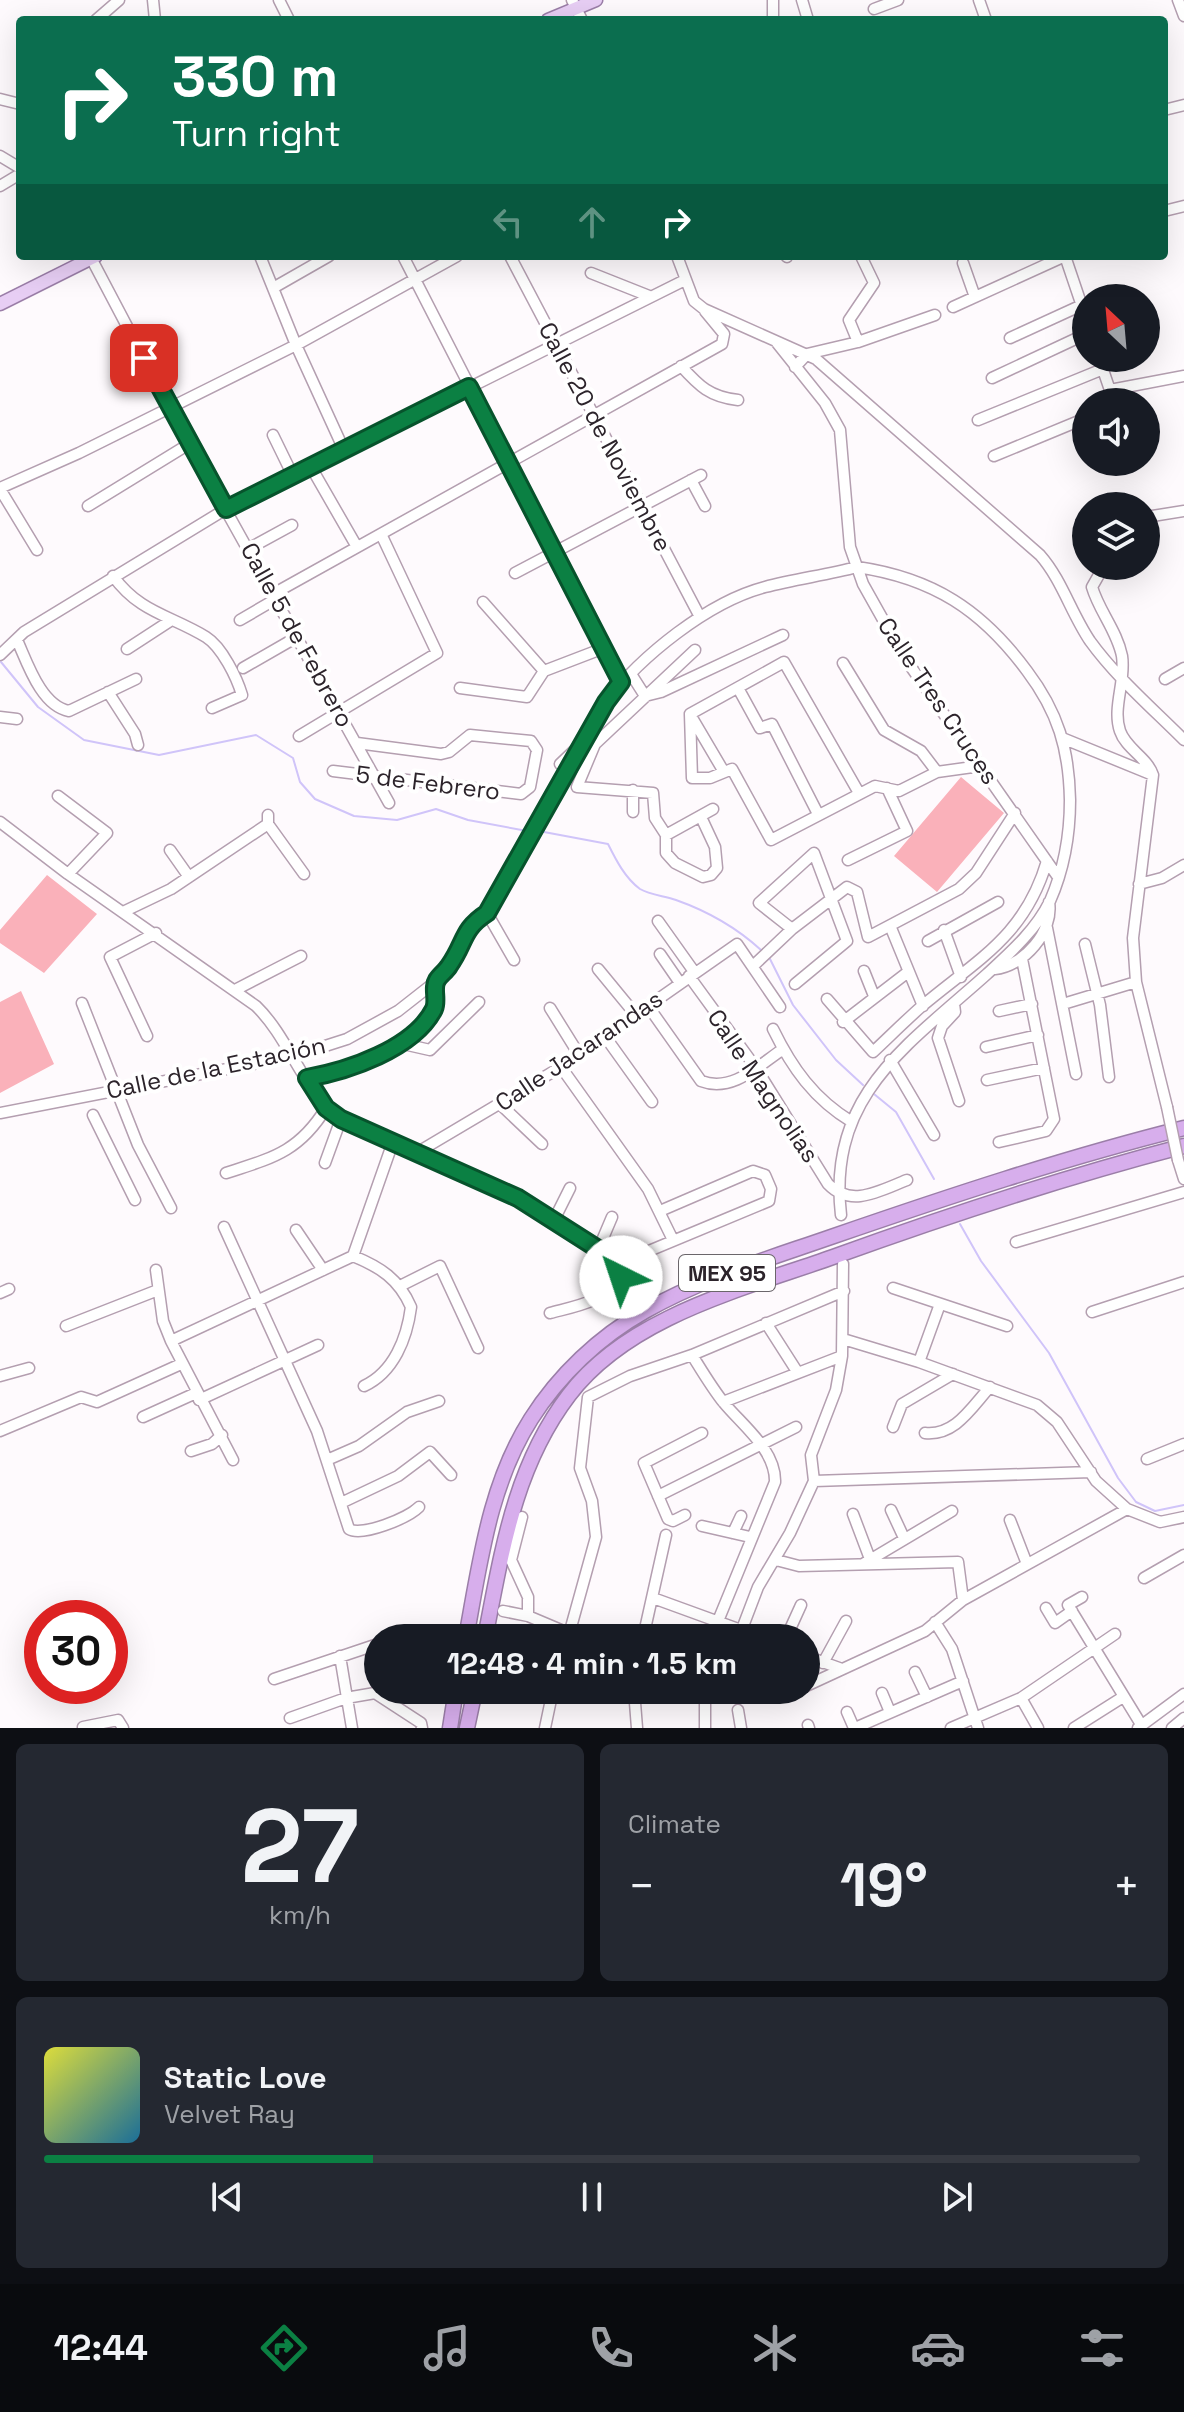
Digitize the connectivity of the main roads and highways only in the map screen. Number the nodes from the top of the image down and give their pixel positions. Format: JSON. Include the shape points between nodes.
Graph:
{"nodes":[{"id":1,"x":596,"y":0,"type":"edge"},
{"id":2,"x":573,"y":7,"type":"edge"},
{"id":3,"x":87,"y":260,"type":"edge"},
{"id":4,"x":0,"y":304,"type":"edge"},
{"id":5,"x":1184,"y":1128,"type":"edge"},
{"id":6,"x":1181,"y":1153,"type":"edge"},
{"id":7,"x":469,"y":1624,"type":"edge"},
{"id":8,"x":488,"y":1624,"type":"edge"},
{"id":9,"x":454,"y":1704,"type":"edge"},
{"id":10,"x":472,"y":1704,"type":"edge"},
{"id":11,"x":450,"y":1728,"type":"edge"},
{"id":12,"x":467,"y":1728,"type":"edge"}],
"edges":[{"from":1,"to":2,"type":"main road"},
{"from":3,"to":4,"type":"main road"},
{"from":5,"to":7,"type":"highway","number":"MEX 95","via":[[1048,1165],[712,1279],[612,1333],[559,1381],[514,1451],[491,1508]]},
{"from":6,"to":8,"type":"highway","number":"MEX 95","via":[[1052,1181],[892,1235],[707,1303],[623,1346],[571,1393],[529,1459],[511,1511]]},
{"from":9,"to":11,"type":"highway"},
{"from":10,"to":12,"type":"highway"}]}
